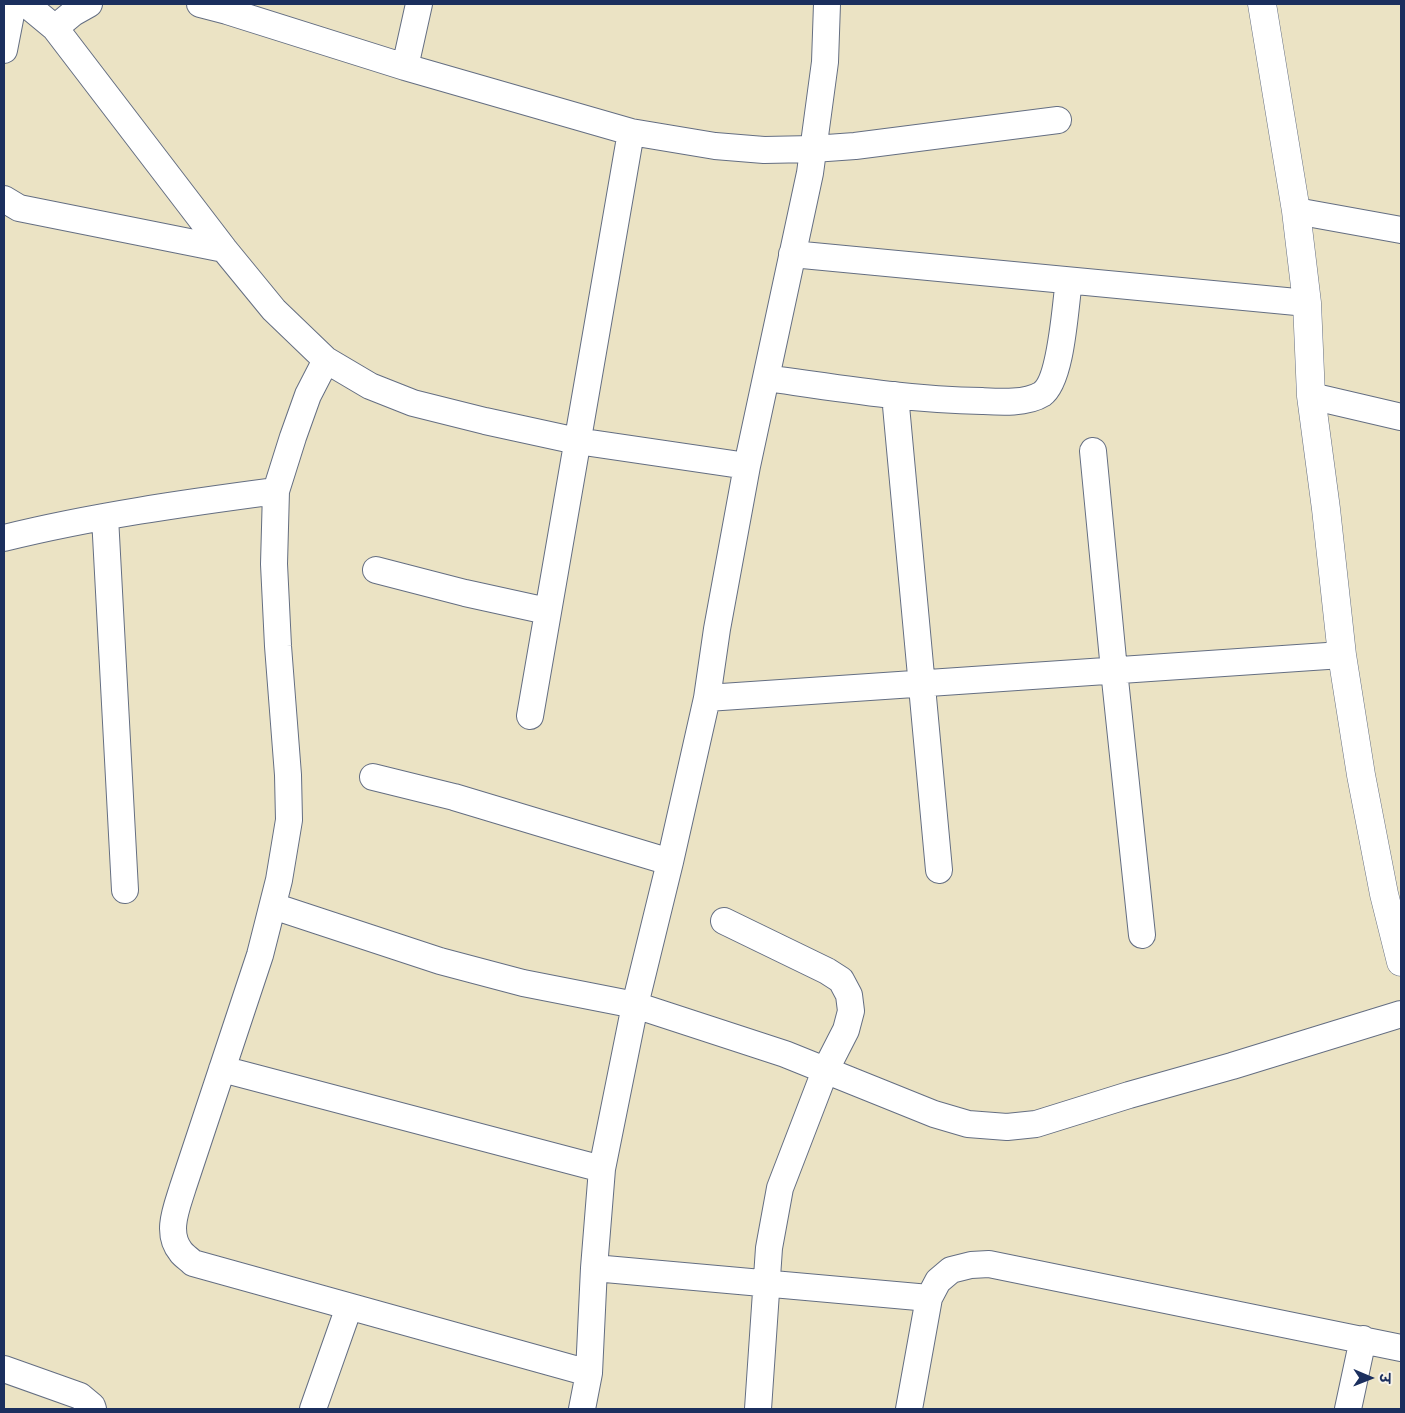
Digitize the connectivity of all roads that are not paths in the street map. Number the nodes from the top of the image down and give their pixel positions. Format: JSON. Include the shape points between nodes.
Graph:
{"nodes":[{"id":1,"x":13,"y":4,"type":"edge"},
{"id":2,"x":26,"y":4,"type":"edge"},
{"id":3,"x":89,"y":4,"type":"edge"},
{"id":4,"x":200,"y":4,"type":"edge"},
{"id":5,"x":419,"y":4,"type":"edge"},
{"id":6,"x":827,"y":4,"type":"edge"},
{"id":7,"x":1262,"y":4,"type":"edge"},
{"id":8,"x":56,"y":28,"type":"junction"},
{"id":9,"x":4,"y":50,"type":"edge"},
{"id":10,"x":405,"y":67,"type":"junction"},
{"id":11,"x":1058,"y":120,"type":"dead end"},
{"id":12,"x":631,"y":132,"type":"junction"},
{"id":13,"x":813,"y":149,"type":"junction"},
{"id":14,"x":4,"y":199,"type":"edge"},
{"id":15,"x":1296,"y":211,"type":"junction"},
{"id":16,"x":1401,"y":230,"type":"edge"},
{"id":17,"x":224,"y":249,"type":"junction"},
{"id":18,"x":792,"y":254,"type":"junction"},
{"id":19,"x":1069,"y":281,"type":"junction"},
{"id":20,"x":1307,"y":304,"type":"junction"},
{"id":21,"x":326,"y":360,"type":"junction"},
{"id":22,"x":766,"y":378,"type":"junction"},
{"id":23,"x":895,"y":395,"type":"junction"},
{"id":24,"x":1310,"y":396,"type":"junction"},
{"id":25,"x":1401,"y":417,"type":"edge"},
{"id":26,"x":577,"y":441,"type":"junction"},
{"id":27,"x":1093,"y":452,"type":"dead end"},
{"id":28,"x":747,"y":466,"type":"junction"},
{"id":29,"x":276,"y":491,"type":"junction"},
{"id":30,"x":105,"y":516,"type":"junction"},
{"id":31,"x":4,"y":538,"type":"edge"},
{"id":32,"x":376,"y":570,"type":"dead end"},
{"id":33,"x":547,"y":611,"type":"junction"},
{"id":34,"x":1342,"y":654,"type":"junction"},
{"id":35,"x":1114,"y":670,"type":"junction"},
{"id":36,"x":921,"y":684,"type":"junction"},
{"id":37,"x":707,"y":698,"type":"junction"},
{"id":38,"x":530,"y":716,"type":"dead end"},
{"id":39,"x":373,"y":777,"type":"dead end"},
{"id":40,"x":670,"y":862,"type":"junction"},
{"id":41,"x":939,"y":870,"type":"dead end"},
{"id":42,"x":125,"y":890,"type":"dead end"},
{"id":43,"x":1393,"y":893,"type":"edge"},
{"id":44,"x":273,"y":906,"type":"junction"},
{"id":45,"x":724,"y":922,"type":"dead end"},
{"id":46,"x":1142,"y":935,"type":"dead end"},
{"id":47,"x":1401,"y":962,"type":"edge"},
{"id":48,"x":635,"y":1005,"type":"junction"},
{"id":49,"x":1401,"y":1014,"type":"edge"},
{"id":50,"x":222,"y":1069,"type":"junction"},
{"id":51,"x":825,"y":1071,"type":"junction"},
{"id":52,"x":602,"y":1169,"type":"junction"},
{"id":53,"x":594,"y":1268,"type":"junction"},
{"id":54,"x":767,"y":1284,"type":"junction"},
{"id":55,"x":929,"y":1298,"type":"junction"},
{"id":56,"x":348,"y":1307,"type":"junction"},
{"id":57,"x":1363,"y":1339,"type":"junction"},
{"id":58,"x":1401,"y":1348,"type":"edge"},
{"id":59,"x":4,"y":1369,"type":"edge"},
{"id":60,"x":590,"y":1374,"type":"junction"},
{"id":61,"x":95,"y":1408,"type":"edge"},
{"id":62,"x":313,"y":1409,"type":"edge"},
{"id":63,"x":582,"y":1409,"type":"edge"},
{"id":64,"x":758,"y":1409,"type":"edge"},
{"id":65,"x":909,"y":1409,"type":"edge"},
{"id":66,"x":1348,"y":1409,"type":"edge"}],
"edges":[{"from":1,"to":9,"type":"street"},
{"from":2,"to":8,"type":"street"},
{"from":3,"to":8,"type":"street"},
{"from":4,"to":10,"type":"street"},
{"from":5,"to":10,"type":"street"},
{"from":6,"to":13,"type":"street","via":[[825,62]]},
{"from":7,"to":15,"type":"street"},
{"from":8,"to":17,"type":"street"},
{"from":10,"to":12,"type":"street"},
{"from":11,"to":13,"type":"street"},
{"from":12,"to":13,"type":"street","via":[[715,146]]},
{"from":12,"to":26,"type":"street"},
{"from":13,"to":18,"type":"street"},
{"from":14,"to":17,"type":"street","via":[[19,208]]},
{"from":15,"to":16,"type":"street"},
{"from":15,"to":20,"type":"street"},
{"from":17,"to":21,"type":"street","via":[[274,310]]},
{"from":18,"to":19,"type":"street"},
{"from":18,"to":22,"type":"street"},
{"from":19,"to":20,"type":"street"},
{"from":19,"to":23,"type":"street","via":[[1059,357],[1052,379],[1042,393],[1025,400],[1004,402]]},
{"from":20,"to":24,"type":"street"},
{"from":21,"to":26,"type":"street","via":[[370,386],[413,403]]},
{"from":21,"to":29,"type":"street","via":[[308,395]]},
{"from":22,"to":23,"type":"street"},
{"from":22,"to":28,"type":"street"},
{"from":23,"to":36,"type":"street"},
{"from":24,"to":25,"type":"street"},
{"from":24,"to":34,"type":"street"},
{"from":26,"to":28,"type":"street"},
{"from":26,"to":33,"type":"street"},
{"from":27,"to":35,"type":"street"},
{"from":28,"to":37,"type":"street"},
{"from":29,"to":30,"type":"street"},
{"from":29,"to":44,"type":"street","via":[[274,564],[289,820]]},
{"from":30,"to":31,"type":"street"},
{"from":30,"to":42,"type":"street"},
{"from":32,"to":33,"type":"street"},
{"from":33,"to":38,"type":"street"},
{"from":34,"to":35,"type":"street"},
{"from":34,"to":43,"type":"street","via":[[1361,775]]},
{"from":35,"to":36,"type":"street"},
{"from":35,"to":46,"type":"street"},
{"from":36,"to":37,"type":"street"},
{"from":36,"to":41,"type":"street"},
{"from":37,"to":40,"type":"street"},
{"from":39,"to":40,"type":"street","via":[[454,797]]},
{"from":40,"to":48,"type":"street"},
{"from":43,"to":47,"type":"street"},
{"from":44,"to":48,"type":"street","via":[[440,961],[523,983]]},
{"from":44,"to":50,"type":"street"},
{"from":45,"to":51,"type":"street","via":[[841,980],[849,995],[851,1010],[846,1030]]},
{"from":48,"to":51,"type":"street","via":[[785,1054]]},
{"from":48,"to":52,"type":"street"},
{"from":49,"to":51,"type":"street","via":[[1036,1124],[1007,1127],[968,1124],[934,1114]]},
{"from":50,"to":52,"type":"street"},
{"from":50,"to":56,"type":"street","via":[[173,1220],[174,1239],[181,1252],[193,1263]]},
{"from":51,"to":54,"type":"street","via":[[780,1188],[769,1248]]},
{"from":52,"to":53,"type":"street"},
{"from":53,"to":54,"type":"street"},
{"from":53,"to":60,"type":"street"},
{"from":54,"to":55,"type":"street"},
{"from":54,"to":64,"type":"street"},
{"from":55,"to":57,"type":"street","via":[[938,1281],[951,1270],[989,1264]]},
{"from":55,"to":65,"type":"street"},
{"from":56,"to":60,"type":"street"},
{"from":56,"to":62,"type":"street"},
{"from":57,"to":58,"type":"street"},
{"from":57,"to":66,"type":"street"},
{"from":59,"to":61,"type":"street","via":[[80,1396]]},
{"from":60,"to":63,"type":"street"}]}
